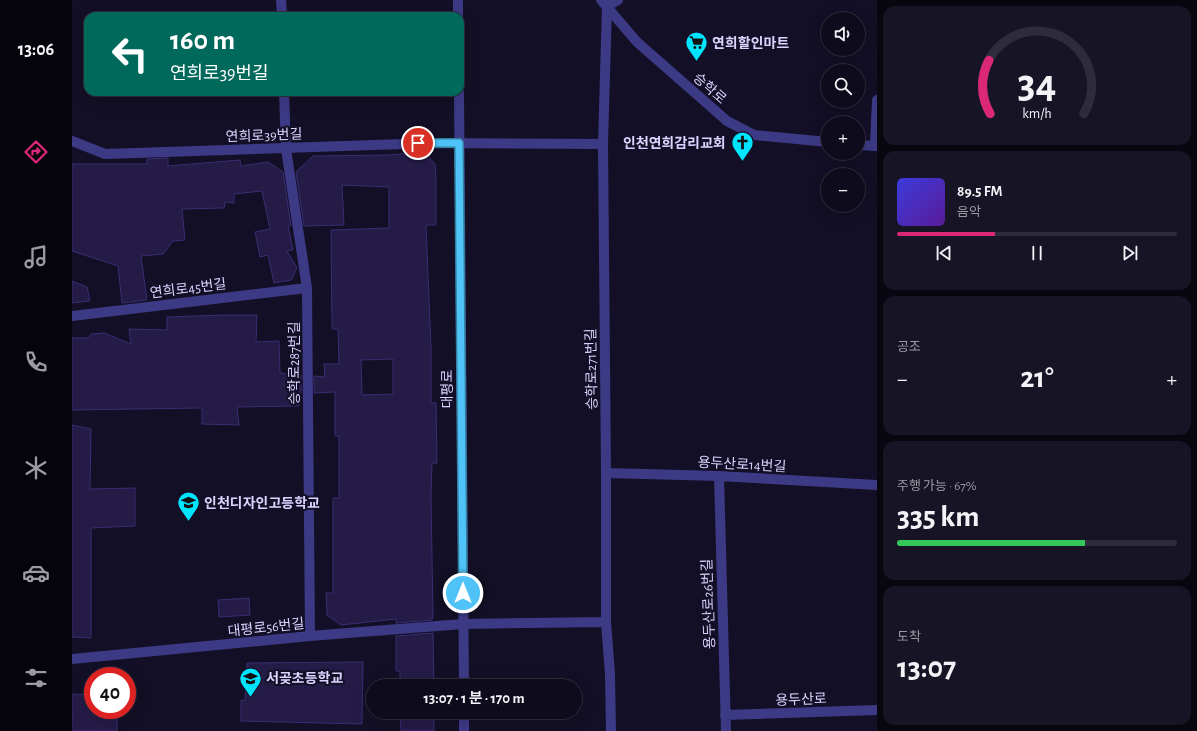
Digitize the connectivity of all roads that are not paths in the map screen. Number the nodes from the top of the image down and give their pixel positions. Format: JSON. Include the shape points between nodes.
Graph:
{"nodes":[{"id":1,"x":281,"y":0,"type":"edge"},
{"id":2,"x":458,"y":0,"type":"edge"},
{"id":3,"x":618,"y":0,"type":"edge"},
{"id":4,"x":604,"y":3,"type":"edge"},
{"id":5,"x":282,"y":12,"type":"edge"},
{"id":6,"x":458,"y":12,"type":"edge"},
{"id":7,"x":284,"y":96,"type":"edge"},
{"id":8,"x":459,"y":96,"type":"edge"},
{"id":9,"x":877,"y":100,"type":"edge"},
{"id":10,"x":72,"y":141,"type":"edge"},
{"id":11,"x":821,"y":141,"type":"edge"},
{"id":12,"x":459,"y":143,"type":"junction"},
{"id":13,"x":603,"y":144,"type":"junction"},
{"id":14,"x":865,"y":145,"type":"edge"},
{"id":15,"x":876,"y":146,"type":"edge"},
{"id":16,"x":286,"y":149,"type":"junction"},
{"id":17,"x":307,"y":288,"type":"junction"},
{"id":18,"x":72,"y":316,"type":"edge"},
{"id":19,"x":606,"y":473,"type":"junction"},
{"id":20,"x":719,"y":476,"type":"junction"},
{"id":21,"x":877,"y":485,"type":"edge"},
{"id":22,"x":606,"y":622,"type":"junction"},
{"id":23,"x":463,"y":624,"type":"junction"},
{"id":24,"x":310,"y":636,"type":"junction"},
{"id":25,"x":72,"y":660,"type":"edge"},
{"id":26,"x":464,"y":679,"type":"edge"},
{"id":27,"x":877,"y":710,"type":"edge"},
{"id":28,"x":725,"y":716,"type":"junction"},
{"id":29,"x":464,"y":719,"type":"edge"},
{"id":30,"x":464,"y":731,"type":"edge"},
{"id":31,"x":611,"y":731,"type":"edge"},
{"id":32,"x":726,"y":731,"type":"edge"}],
"edges":[{"from":1,"to":5,"type":"street"},
{"from":2,"to":6,"type":"street"},
{"from":3,"to":4,"type":"street"},
{"from":4,"to":11,"type":"street","name":"승학로","via":[[637,42],[727,121],[754,135]]},
{"from":4,"to":13,"type":"street","name":"승학로271번길"},
{"from":7,"to":16,"type":"street","name":"승학로287번길"},
{"from":8,"to":12,"type":"street","name":"대평로"},
{"from":9,"to":15,"type":"street"},
{"from":10,"to":16,"type":"street","name":"연희로39번길","via":[[105,154]]},
{"from":12,"to":13,"type":"street","name":"연희로39번길"},
{"from":12,"to":16,"type":"street","name":"연희로39번길"},
{"from":12,"to":23,"type":"street","name":"대평로"},
{"from":13,"to":19,"type":"street","name":"승학로271번길"},
{"from":14,"to":15,"type":"street"},
{"from":16,"to":17,"type":"street","name":"승학로287번길"},
{"from":17,"to":18,"type":"street","name":"연희로45번길"},
{"from":17,"to":24,"type":"street","name":"승학로287번길"},
{"from":19,"to":20,"type":"street","name":"용두산로14번길"},
{"from":19,"to":22,"type":"street","name":"승학로271번길"},
{"from":20,"to":21,"type":"street","name":"용두산로14번길"},
{"from":20,"to":28,"type":"street","name":"용두산로26번길"},
{"from":22,"to":23,"type":"street","name":"대평로56번길"},
{"from":22,"to":31,"type":"street","name":"승학로271번길"},
{"from":23,"to":24,"type":"street","name":"대평로56번길"},
{"from":23,"to":26,"type":"street","name":"대평로"},
{"from":24,"to":25,"type":"street","name":"대평로56번길"},
{"from":27,"to":28,"type":"street","name":"용두산로"},
{"from":28,"to":32,"type":"street","name":"용두산로26번길"},
{"from":29,"to":30,"type":"street"}]}
